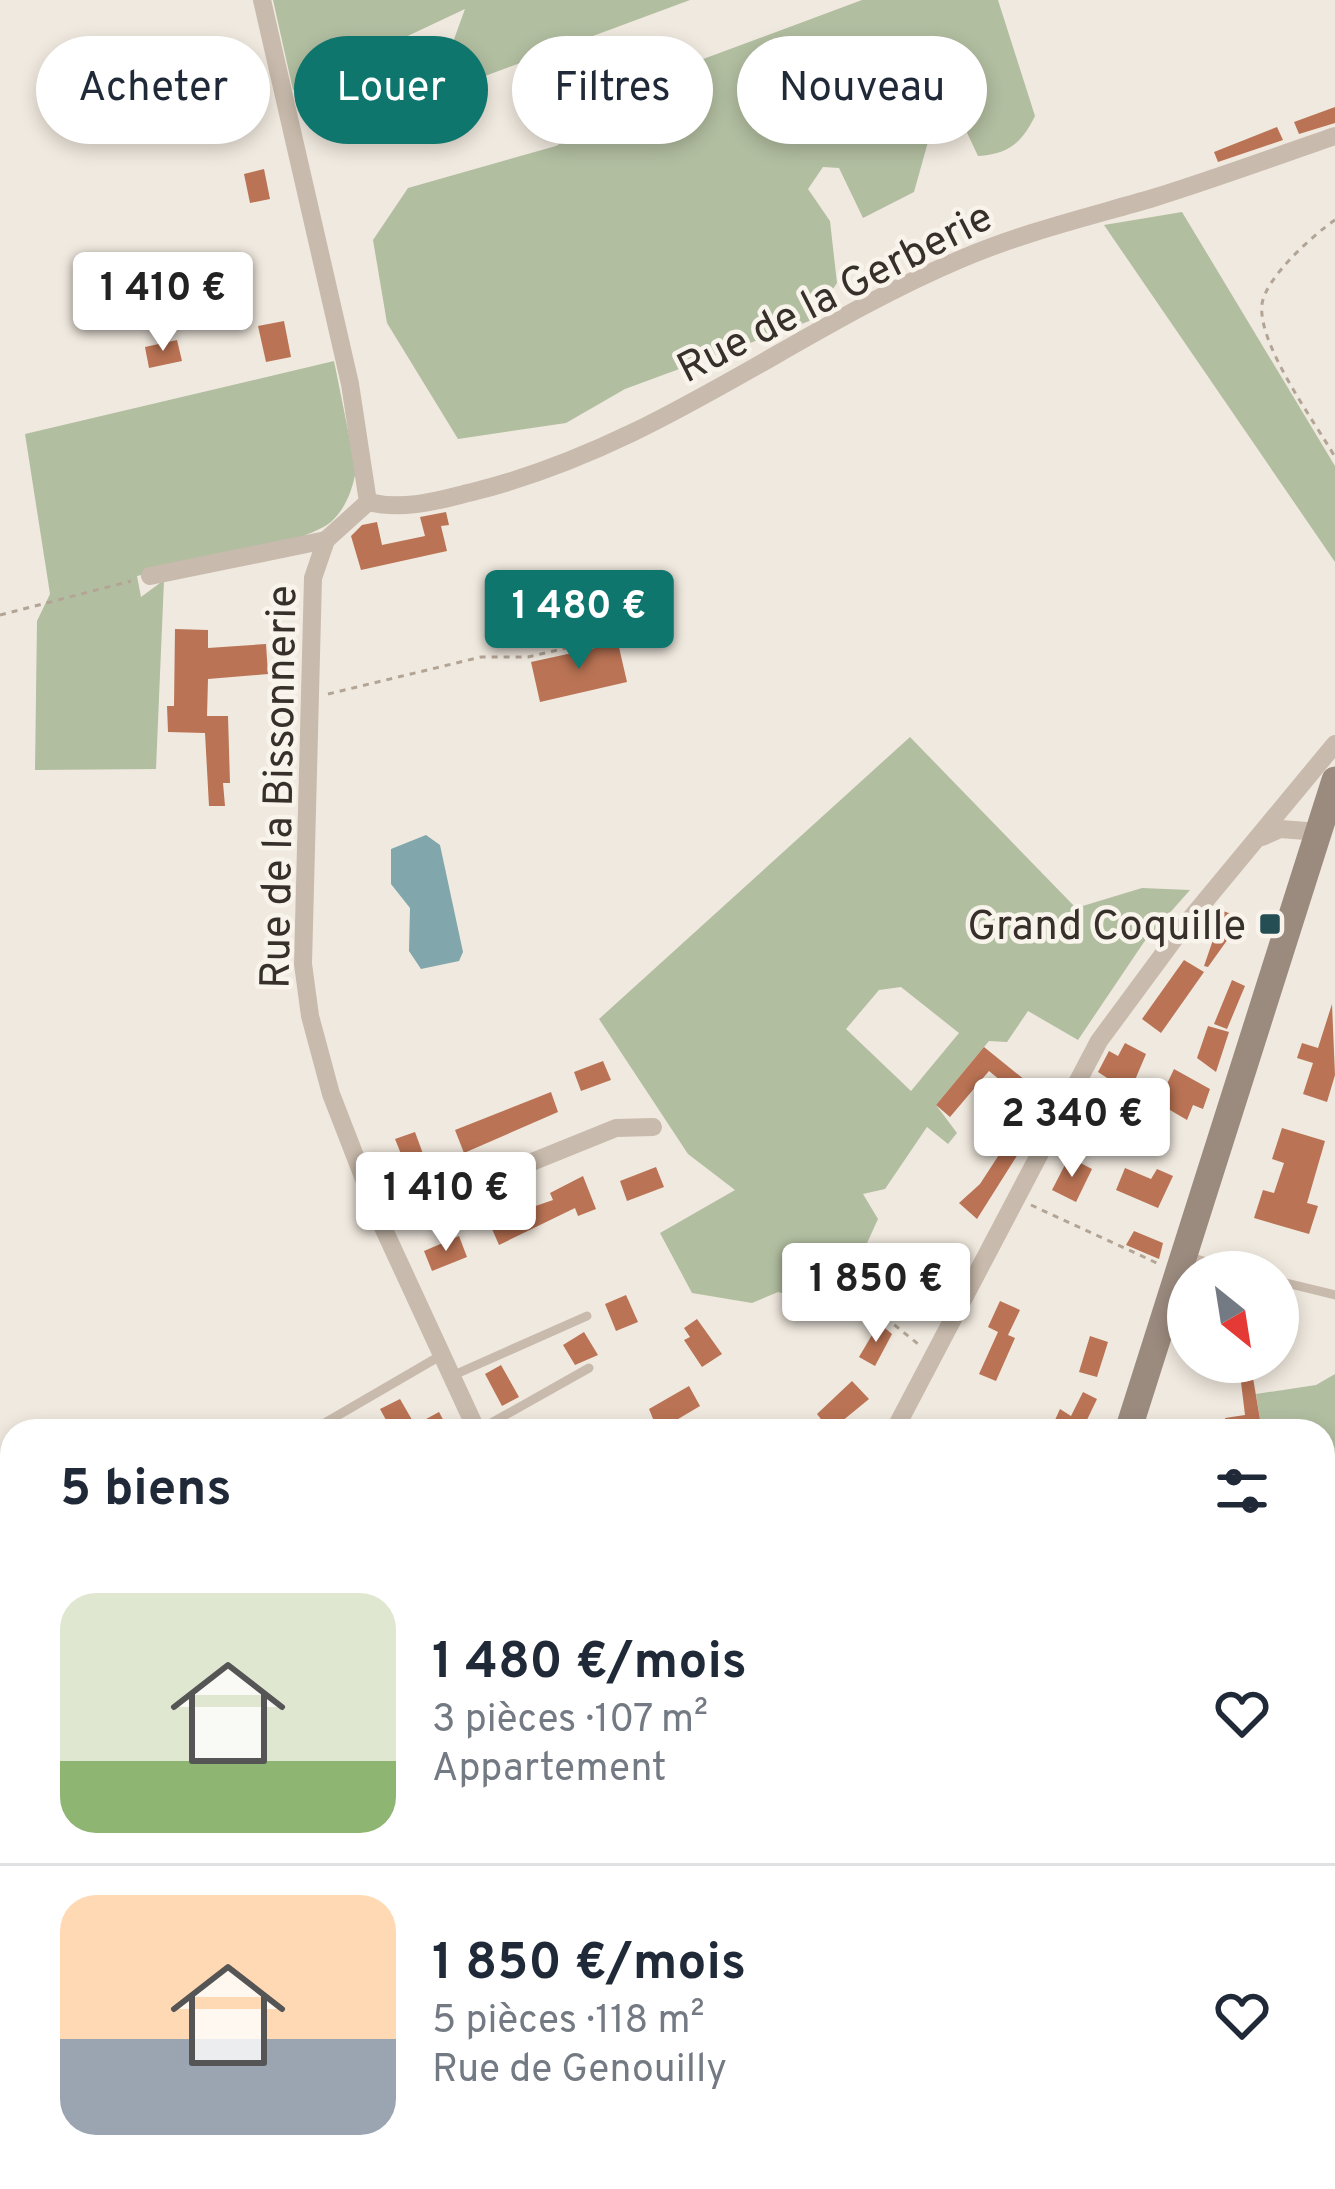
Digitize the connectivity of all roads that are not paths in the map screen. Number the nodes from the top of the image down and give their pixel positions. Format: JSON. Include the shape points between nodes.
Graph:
{"nodes":[{"id":1,"x":262,"y":0,"type":"edge"},
{"id":2,"x":1335,"y":136,"type":"edge"},
{"id":3,"x":368,"y":502,"type":"junction"},
{"id":4,"x":326,"y":540,"type":"junction"},
{"id":5,"x":151,"y":576,"type":"road end"},
{"id":6,"x":1335,"y":744,"type":"edge"},
{"id":7,"x":1335,"y":780,"type":"edge"},
{"id":8,"x":1275,"y":818,"type":"junction"},
{"id":9,"x":1328,"y":835,"type":"edge"},
{"id":10,"x":1262,"y":837,"type":"junction"},
{"id":11,"x":653,"y":1127,"type":"dead end"},
{"id":12,"x":381,"y":1223,"type":"junction"},
{"id":13,"x":1186,"y":1251,"type":"edge"},
{"id":14,"x":1299,"y":1286,"type":"edge"},
{"id":15,"x":1335,"y":1294,"type":"edge"},
{"id":16,"x":1167,"y":1310,"type":"edge"},
{"id":17,"x":587,"y":1316,"type":"dead end"},
{"id":18,"x":440,"y":1356,"type":"junction"},
{"id":19,"x":589,"y":1368,"type":"dead end"},
{"id":20,"x":449,"y":1377,"type":"junction"},
{"id":21,"x":332,"y":1419,"type":"edge"},
{"id":22,"x":471,"y":1419,"type":"edge"},
{"id":23,"x":498,"y":1419,"type":"edge"},
{"id":24,"x":900,"y":1419,"type":"edge"},
{"id":25,"x":1132,"y":1419,"type":"edge"}],
"edges":[{"from":1,"to":3,"type":"street","via":[[350,384]]},
{"from":2,"to":3,"type":"street","name":"Rue de la Gerberie","via":[[956,261],[639,433],[550,470],[419,505]]},
{"from":3,"to":4,"type":"street","name":"Rue de la Bissonnerie"},
{"from":4,"to":5,"type":"street"},
{"from":4,"to":12,"type":"street","name":"Rue de la Bissonnerie","via":[[313,578],[303,964],[331,1094]]},
{"from":6,"to":8,"type":"street"},
{"from":7,"to":9,"type":"main road"},
{"from":8,"to":9,"type":"street","via":[[1299,809]]},
{"from":8,"to":10,"type":"street"},
{"from":9,"to":10,"type":"street","via":[[1280,829]]},
{"from":9,"to":13,"type":"main road"},
{"from":10,"to":24,"type":"street","via":[[1099,1040]]},
{"from":11,"to":12,"type":"street","via":[[616,1128]]},
{"from":12,"to":18,"type":"street","name":"Rue de la Bissonnerie"},
{"from":14,"to":15,"type":"lane"},
{"from":16,"to":25,"type":"main road"},
{"from":17,"to":20,"type":"lane"},
{"from":18,"to":20,"type":"street","name":"Rue de la Bissonnerie"},
{"from":18,"to":21,"type":"lane"},
{"from":19,"to":23,"type":"lane"},
{"from":20,"to":22,"type":"street","name":"Rue de la Bissonnerie"}]}
